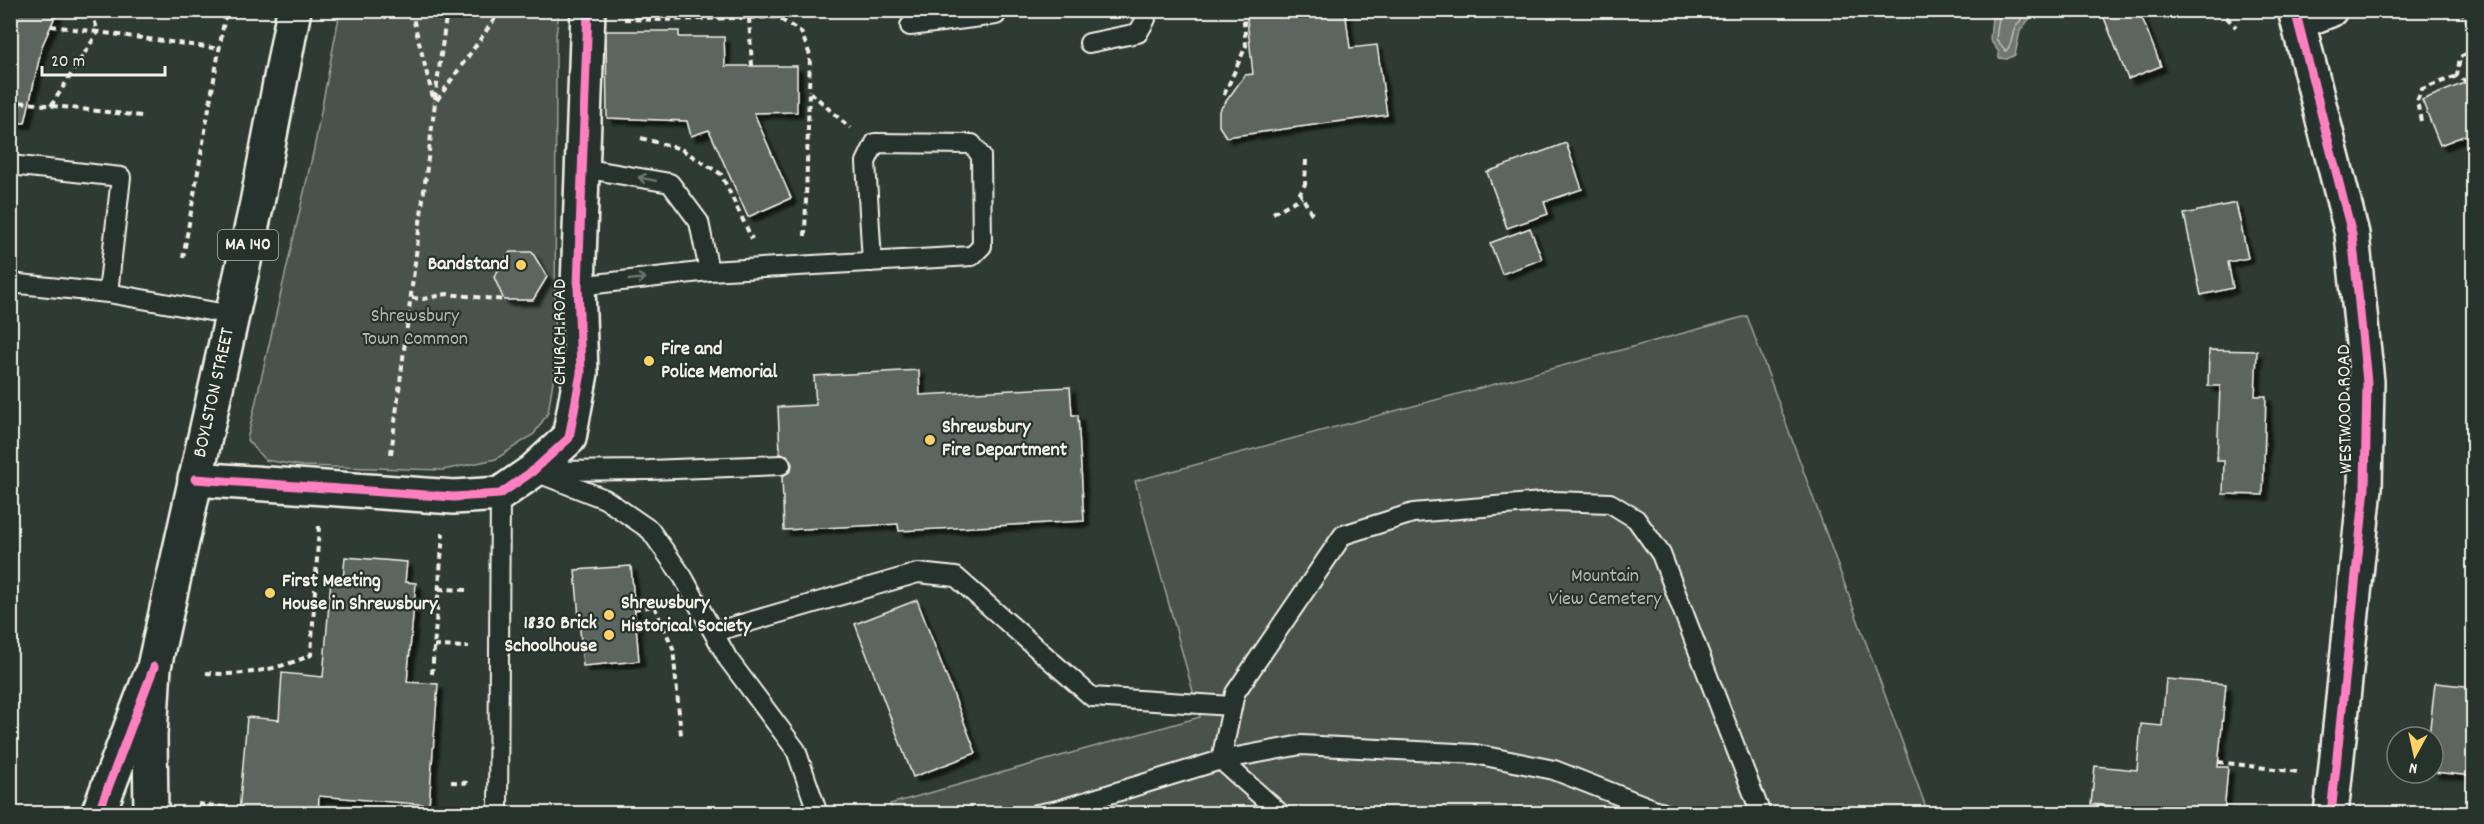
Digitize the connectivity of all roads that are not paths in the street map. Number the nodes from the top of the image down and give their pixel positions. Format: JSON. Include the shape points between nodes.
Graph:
{"nodes":[{"id":1,"x":294,"y":10,"type":"edge"},
{"id":2,"x":998,"y":10,"type":"edge"},
{"id":3,"x":1144,"y":10,"type":"edge"},
{"id":4,"x":2330,"y":10,"type":"edge"},
{"id":5,"x":587,"y":14,"type":"edge"},
{"id":6,"x":2297,"y":16,"type":"edge"},
{"id":7,"x":910,"y":26,"type":"dead end"},
{"id":8,"x":1089,"y":43,"type":"dead end"},
{"id":9,"x":583,"y":153,"type":"junction"},
{"id":10,"x":10,"y":165,"type":"edge"},
{"id":11,"x":872,"y":262,"type":"junction"},
{"id":12,"x":709,"y":272,"type":"junction"},
{"id":13,"x":10,"y":283,"type":"edge"},
{"id":14,"x":578,"y":286,"type":"junction"},
{"id":15,"x":108,"y":293,"type":"junction"},
{"id":16,"x":232,"y":315,"type":"junction"},
{"id":17,"x":781,"y":465,"type":"dead end"},
{"id":18,"x":533,"y":471,"type":"junction"},
{"id":19,"x":195,"y":479,"type":"junction"},
{"id":20,"x":500,"y":494,"type":"junction"},
{"id":21,"x":714,"y":632,"type":"junction"},
{"id":22,"x":154,"y":667,"type":"junction"},
{"id":23,"x":1232,"y":706,"type":"junction"},
{"id":24,"x":1221,"y":760,"type":"junction"},
{"id":25,"x":1058,"y":812,"type":"edge"},
{"id":26,"x":98,"y":813,"type":"edge"},
{"id":27,"x":151,"y":813,"type":"edge"},
{"id":28,"x":498,"y":813,"type":"edge"},
{"id":29,"x":818,"y":813,"type":"edge"},
{"id":30,"x":1037,"y":813,"type":"edge"},
{"id":31,"x":1281,"y":813,"type":"edge"},
{"id":32,"x":1666,"y":813,"type":"edge"},
{"id":33,"x":1761,"y":813,"type":"edge"},
{"id":34,"x":2331,"y":813,"type":"edge"}],
"edges":[{"from":1,"to":16,"type":"street","name":"BOYLSTON STREET","number":"MA 140"},
{"from":2,"to":7,"type":"lane","via":[[996,15]]},
{"from":3,"to":8,"type":"lane","via":[[1146,19],[1138,33]]},
{"from":4,"to":6,"type":"street"},
{"from":5,"to":9,"type":"street","name":"CHURCH ROAD"},
{"from":6,"to":34,"type":"street","name":"WESTWOOD ROAD","via":[[2352,234],[2367,382],[2365,488]]},
{"from":12,"to":9,"type":"lane","one_way":true,"via":[[699,222],[670,183]]},
{"from":9,"to":14,"type":"street","name":"CHURCH ROAD"},
{"from":10,"to":15,"type":"lane","via":[[121,177]]},
{"from":11,"to":11,"type":"lane","via":[[972,256],[982,246],[981,156],[972,144],[874,143],[866,162]]},
{"from":11,"to":12,"type":"lane"},
{"from":14,"to":12,"type":"lane","one_way":true},
{"from":13,"to":15,"type":"lane"},
{"from":14,"to":18,"type":"street","name":"CHURCH ROAD","via":[[581,373],[569,438]]},
{"from":15,"to":16,"type":"lane"},
{"from":16,"to":19,"type":"street","name":"BOYLSTON STREET","number":"MA 140"},
{"from":17,"to":18,"type":"lane"},
{"from":18,"to":20,"type":"street","name":"CHURCH ROAD"},
{"from":18,"to":21,"type":"lane","via":[[604,499],[650,530]]},
{"from":19,"to":20,"type":"street","via":[[454,497]]},
{"from":19,"to":22,"type":"street","name":"BOYLSTON STREET","number":"MA 140"},
{"from":20,"to":28,"type":"lane"},
{"from":21,"to":23,"type":"lane","via":[[918,573],[956,577],[1092,697]]},
{"from":21,"to":29,"type":"lane","via":[[728,659],[796,750]]},
{"from":22,"to":26,"type":"street"},
{"from":22,"to":27,"type":"street","name":"BOYLSTON STREET","number":"MA 140"},
{"from":23,"to":24,"type":"lane"},
{"from":23,"to":33,"type":"lane","via":[[1235,693],[1343,536],[1413,513],[1554,501],[1610,503],[1636,519],[1661,554]]},
{"from":24,"to":25,"type":"lane"},
{"from":24,"to":31,"type":"lane"},
{"from":24,"to":32,"type":"lane","via":[[1301,745],[1474,754],[1554,770]]},
{"from":25,"to":30,"type":"lane"}]}
